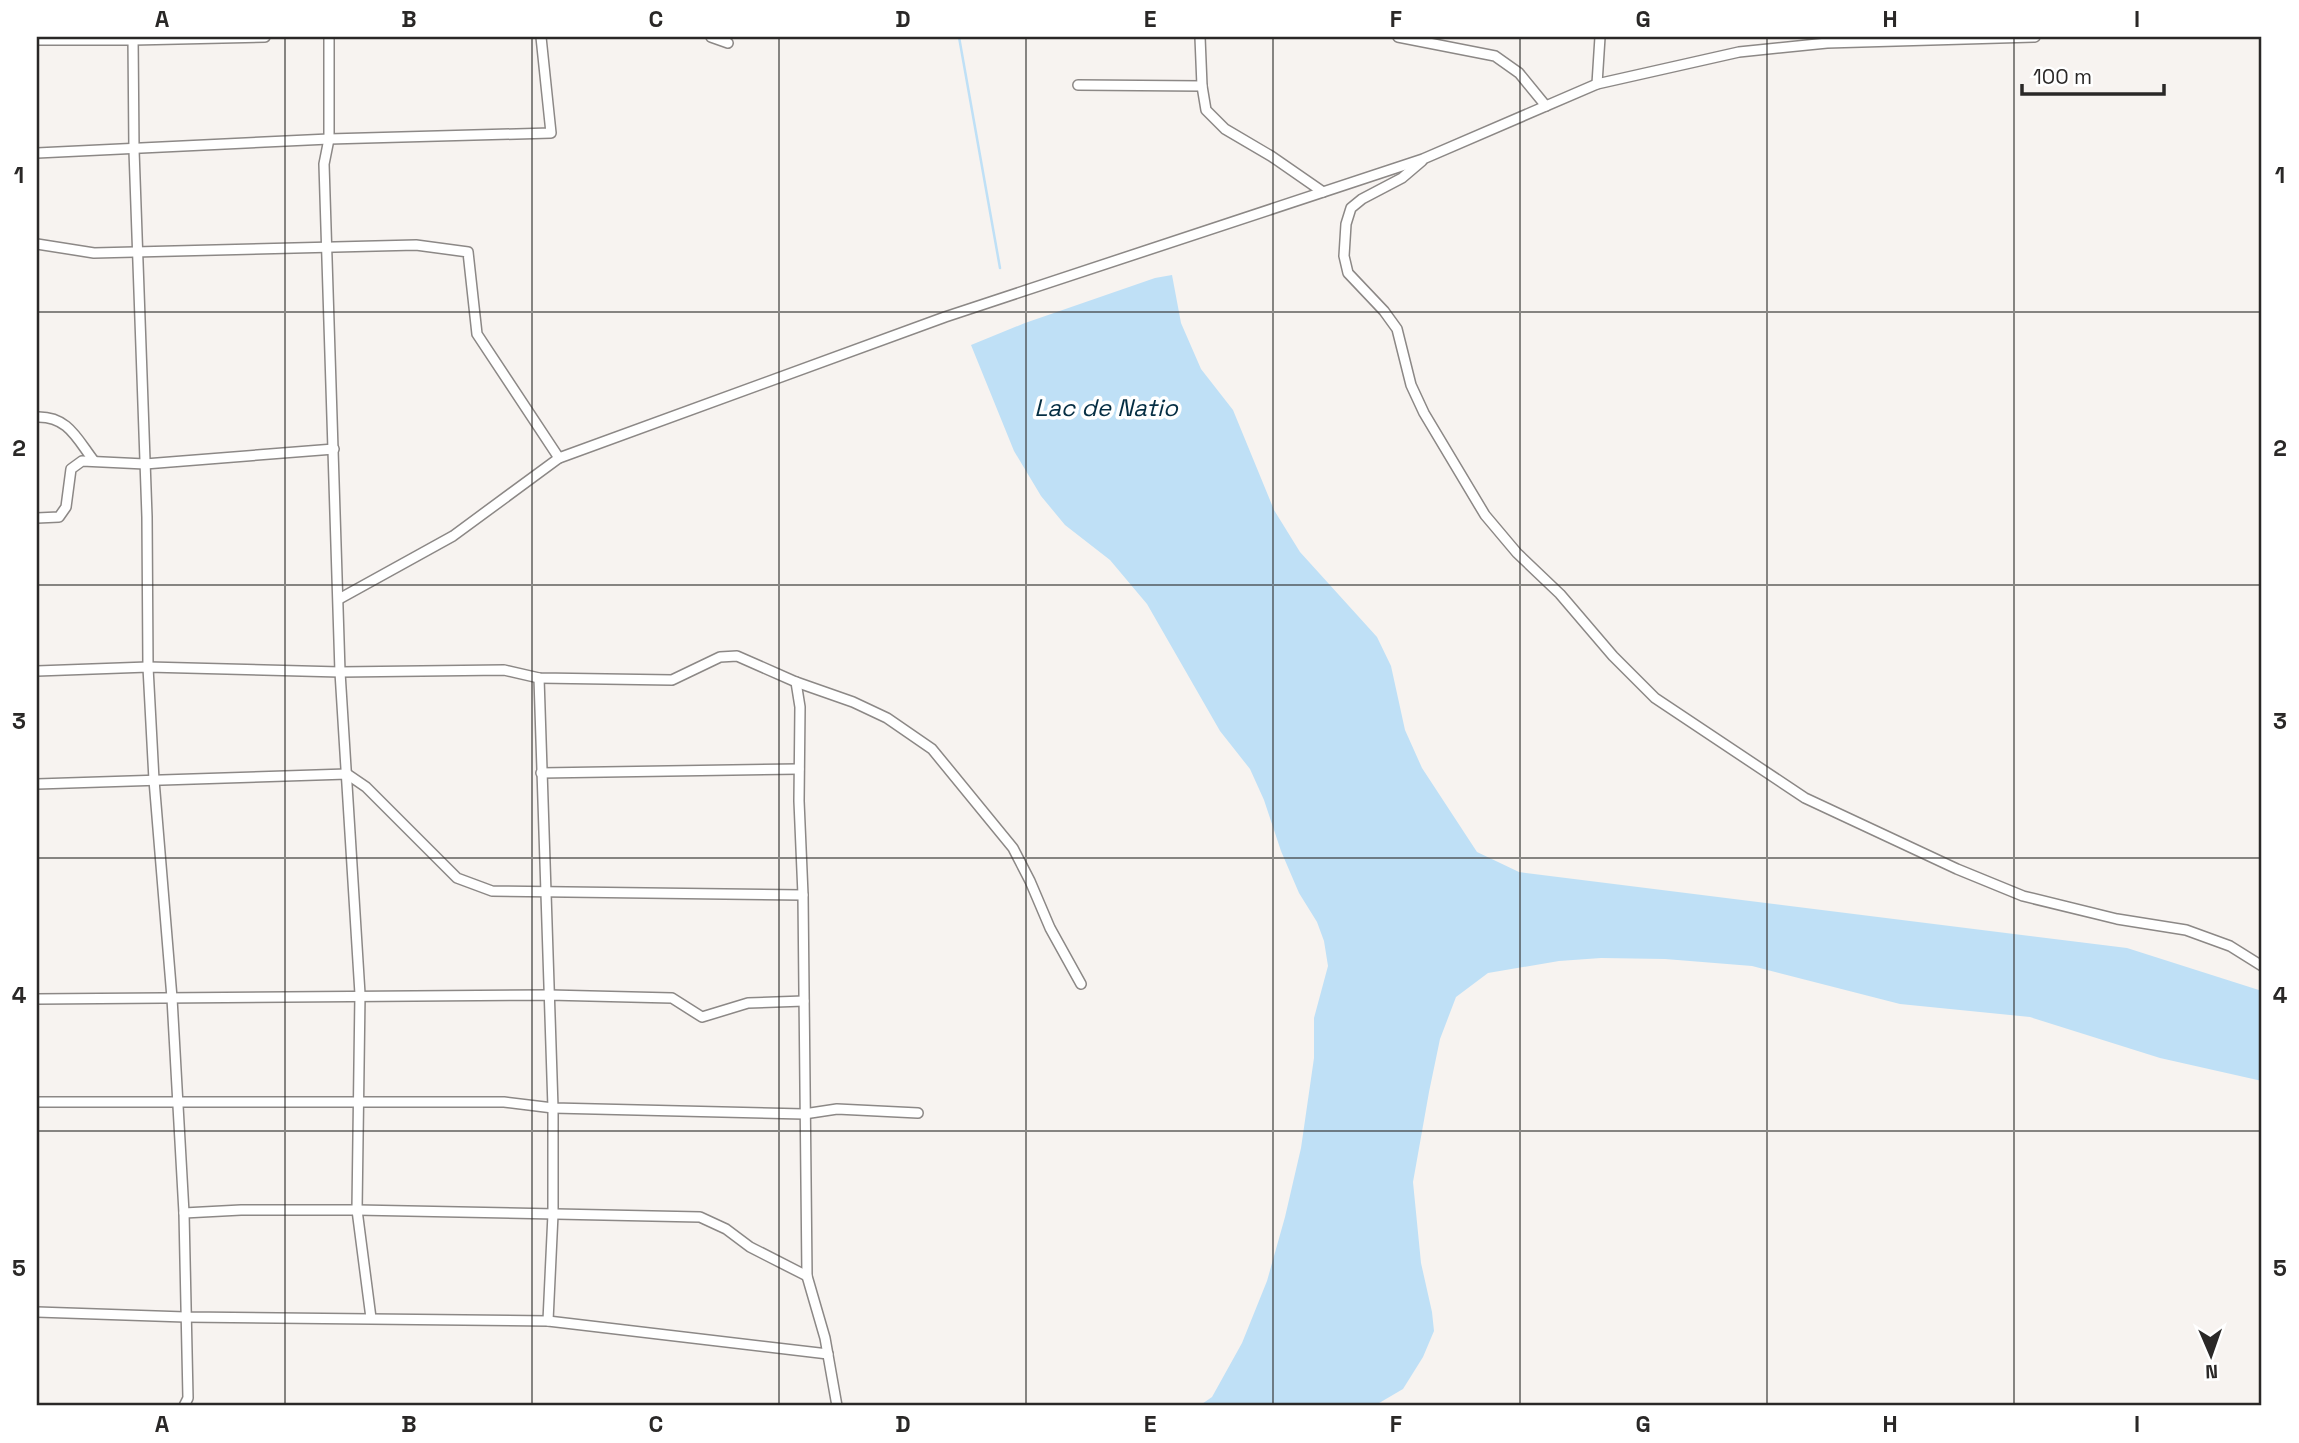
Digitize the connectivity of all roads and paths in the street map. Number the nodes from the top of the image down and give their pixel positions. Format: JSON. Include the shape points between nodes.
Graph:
{"nodes":[{"id":1,"x":265,"y":37,"type":"edge"},
{"id":2,"x":329,"y":37,"type":"edge"},
{"id":3,"x":541,"y":37,"type":"edge"},
{"id":4,"x":711,"y":37,"type":"edge"},
{"id":5,"x":1200,"y":37,"type":"edge"},
{"id":6,"x":1398,"y":37,"type":"edge"},
{"id":7,"x":1600,"y":37,"type":"edge"},
{"id":8,"x":2035,"y":37,"type":"edge"},
{"id":9,"x":133,"y":39,"type":"edge"},
{"id":10,"x":37,"y":40,"type":"edge"},
{"id":11,"x":1827,"y":40,"type":"edge"},
{"id":12,"x":727,"y":43,"type":"dead end"},
{"id":13,"x":1597,"y":84,"type":"junction"},
{"id":14,"x":1078,"y":85,"type":"dead end"},
{"id":15,"x":1202,"y":86,"type":"junction"},
{"id":16,"x":1546,"y":106,"type":"junction"},
{"id":17,"x":329,"y":139,"type":"junction"},
{"id":18,"x":134,"y":150,"type":"junction"},
{"id":19,"x":37,"y":153,"type":"edge"},
{"id":20,"x":1423,"y":159,"type":"junction"},
{"id":21,"x":1323,"y":192,"type":"junction"},
{"id":22,"x":37,"y":244,"type":"edge"},
{"id":23,"x":328,"y":247,"type":"junction"},
{"id":24,"x":138,"y":251,"type":"junction"},
{"id":25,"x":37,"y":417,"type":"edge"},
{"id":26,"x":334,"y":449,"type":"junction"},
{"id":27,"x":559,"y":458,"type":"junction"},
{"id":28,"x":94,"y":461,"type":"junction"},
{"id":29,"x":145,"y":464,"type":"junction"},
{"id":30,"x":37,"y":518,"type":"edge"},
{"id":31,"x":339,"y":599,"type":"junction"},
{"id":32,"x":148,"y":667,"type":"junction"},
{"id":33,"x":37,"y":671,"type":"edge"},
{"id":34,"x":341,"y":672,"type":"junction"},
{"id":35,"x":539,"y":678,"type":"junction"},
{"id":36,"x":796,"y":682,"type":"junction"},
{"id":37,"x":799,"y":769,"type":"junction"},
{"id":38,"x":541,"y":773,"type":"junction"},
{"id":39,"x":347,"y":775,"type":"junction"},
{"id":40,"x":154,"y":780,"type":"junction"},
{"id":41,"x":37,"y":784,"type":"edge"},
{"id":42,"x":545,"y":893,"type":"junction"},
{"id":43,"x":803,"y":895,"type":"junction"},
{"id":44,"x":2262,"y":966,"type":"edge"},
{"id":45,"x":1081,"y":984,"type":"dead end"},
{"id":46,"x":360,"y":995,"type":"junction"},
{"id":47,"x":549,"y":995,"type":"junction"},
{"id":48,"x":172,"y":998,"type":"junction"},
{"id":49,"x":37,"y":999,"type":"edge"},
{"id":50,"x":804,"y":1000,"type":"junction"},
{"id":51,"x":177,"y":1100,"type":"junction"},
{"id":52,"x":37,"y":1102,"type":"edge"},
{"id":53,"x":357,"y":1102,"type":"junction"},
{"id":54,"x":553,"y":1108,"type":"junction"},
{"id":55,"x":918,"y":1113,"type":"dead end"},
{"id":56,"x":804,"y":1114,"type":"junction"},
{"id":57,"x":357,"y":1210,"type":"junction"},
{"id":58,"x":184,"y":1213,"type":"junction"},
{"id":59,"x":553,"y":1214,"type":"junction"},
{"id":60,"x":807,"y":1276,"type":"junction"},
{"id":61,"x":37,"y":1312,"type":"edge"},
{"id":62,"x":185,"y":1317,"type":"junction"},
{"id":63,"x":370,"y":1318,"type":"junction"},
{"id":64,"x":548,"y":1321,"type":"junction"},
{"id":65,"x":828,"y":1354,"type":"junction"},
{"id":66,"x":184,"y":1406,"type":"edge"},
{"id":67,"x":837,"y":1406,"type":"edge"}],
"edges":[{"from":1,"to":9,"type":"street"},
{"from":2,"to":17,"type":"street"},
{"from":3,"to":17,"type":"street","via":[[551,133]]},
{"from":4,"to":12,"type":"street"},
{"from":5,"to":15,"type":"street"},
{"from":6,"to":16,"type":"street","via":[[1494,56],[1519,73]]},
{"from":7,"to":13,"type":"street"},
{"from":8,"to":11,"type":"street"},
{"from":9,"to":10,"type":"street"},
{"from":9,"to":18,"type":"street"},
{"from":11,"to":13,"type":"street","via":[[1739,52]]},
{"from":13,"to":16,"type":"street"},
{"from":14,"to":15,"type":"street"},
{"from":15,"to":21,"type":"street","via":[[1206,110],[1225,129]]},
{"from":16,"to":20,"type":"street"},
{"from":17,"to":18,"type":"street"},
{"from":17,"to":23,"type":"street","via":[[324,164]]},
{"from":18,"to":19,"type":"street"},
{"from":18,"to":24,"type":"street"},
{"from":20,"to":21,"type":"street"},
{"from":20,"to":44,"type":"street","via":[[1402,178],[1351,208],[1344,256],[1349,273],[1397,329],[1411,385],[1424,414],[1485,515],[1655,698],[1805,798],[1957,869],[2023,896],[2186,930],[2231,946]]},
{"from":21,"to":27,"type":"street","via":[[945,317]]},
{"from":22,"to":24,"type":"street","via":[[94,253]]},
{"from":23,"to":24,"type":"street"},
{"from":23,"to":26,"type":"street"},
{"from":23,"to":27,"type":"street","via":[[416,245],[468,252],[477,334]]},
{"from":24,"to":29,"type":"street"},
{"from":25,"to":28,"type":"street","via":[[64,422]]},
{"from":26,"to":29,"type":"street"},
{"from":26,"to":31,"type":"street"},
{"from":27,"to":31,"type":"street","via":[[453,536]]},
{"from":28,"to":29,"type":"street"},
{"from":28,"to":30,"type":"street","via":[[82,461],[71,469],[66,507],[59,517]]},
{"from":29,"to":32,"type":"street"},
{"from":31,"to":34,"type":"street"},
{"from":32,"to":33,"type":"street"},
{"from":32,"to":34,"type":"street"},
{"from":32,"to":40,"type":"street"},
{"from":34,"to":35,"type":"street","via":[[504,670]]},
{"from":34,"to":39,"type":"street"},
{"from":35,"to":36,"type":"street","via":[[672,680],[720,657],[737,656]]},
{"from":35,"to":38,"type":"street"},
{"from":36,"to":37,"type":"street"},
{"from":36,"to":45,"type":"street","via":[[887,718],[932,749],[1013,848],[1049,928]]},
{"from":37,"to":38,"type":"street"},
{"from":37,"to":43,"type":"street"},
{"from":38,"to":42,"type":"street"},
{"from":39,"to":40,"type":"street"},
{"from":39,"to":42,"type":"street","via":[[366,787],[457,878],[492,891]]},
{"from":39,"to":46,"type":"street"},
{"from":40,"to":41,"type":"street"},
{"from":40,"to":48,"type":"street"},
{"from":42,"to":43,"type":"street"},
{"from":42,"to":47,"type":"street"},
{"from":43,"to":50,"type":"street"},
{"from":46,"to":47,"type":"street"},
{"from":46,"to":48,"type":"street"},
{"from":46,"to":53,"type":"street"},
{"from":47,"to":50,"type":"street","via":[[673,998],[702,1017],[748,1003]]},
{"from":47,"to":54,"type":"street"},
{"from":48,"to":49,"type":"street"},
{"from":48,"to":51,"type":"street"},
{"from":50,"to":56,"type":"street"},
{"from":51,"to":52,"type":"street"},
{"from":51,"to":53,"type":"street"},
{"from":51,"to":58,"type":"street"},
{"from":53,"to":54,"type":"street","via":[[505,1102]]},
{"from":53,"to":57,"type":"street"},
{"from":54,"to":56,"type":"street"},
{"from":54,"to":59,"type":"street"},
{"from":55,"to":56,"type":"street","via":[[837,1109]]},
{"from":56,"to":60,"type":"street"},
{"from":57,"to":58,"type":"street"},
{"from":57,"to":59,"type":"street"},
{"from":57,"to":63,"type":"street"},
{"from":58,"to":62,"type":"street"},
{"from":59,"to":60,"type":"street","via":[[700,1217]]},
{"from":59,"to":64,"type":"street"},
{"from":60,"to":65,"type":"street"},
{"from":61,"to":62,"type":"street"},
{"from":62,"to":63,"type":"street"},
{"from":62,"to":66,"type":"street","via":[[188,1398]]},
{"from":63,"to":64,"type":"street"},
{"from":64,"to":65,"type":"street"},
{"from":65,"to":67,"type":"street"}]}
